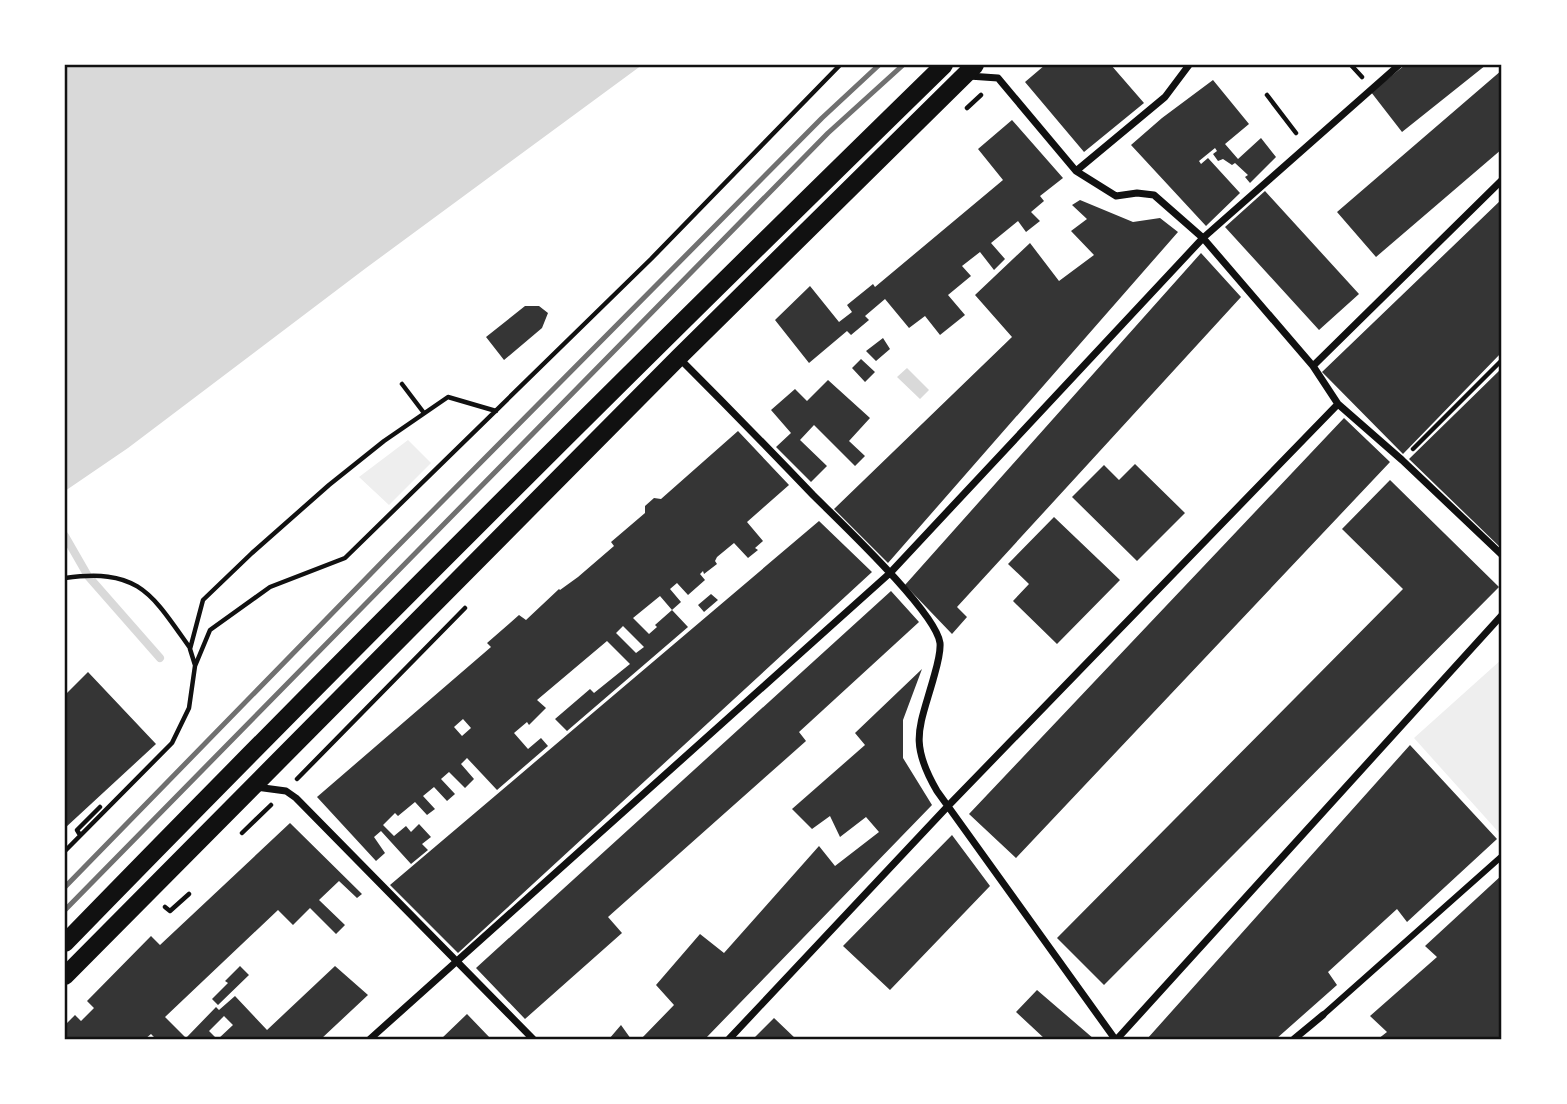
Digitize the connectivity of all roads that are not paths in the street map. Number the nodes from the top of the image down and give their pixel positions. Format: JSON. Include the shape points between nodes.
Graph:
{"nodes":[{"id":1,"x":944,"y":65,"type":"edge"},
{"id":2,"x":1189,"y":65,"type":"edge"},
{"id":3,"x":1399,"y":65,"type":"edge"},
{"id":4,"x":969,"y":70,"type":"edge"},
{"id":5,"x":1076,"y":171,"type":"junction"},
{"id":6,"x":1502,"y":180,"type":"edge"},
{"id":7,"x":1203,"y":238,"type":"junction"},
{"id":8,"x":679,"y":357,"type":"junction"},
{"id":9,"x":1313,"y":366,"type":"junction"},
{"id":10,"x":1338,"y":404,"type":"junction"},
{"id":11,"x":1502,"y":555,"type":"edge"},
{"id":12,"x":890,"y":573,"type":"junction"},
{"id":13,"x":1502,"y":615,"type":"edge"},
{"id":14,"x":251,"y":787,"type":"junction"},
{"id":15,"x":948,"y":806,"type":"junction"},
{"id":16,"x":1502,"y":856,"type":"edge"},
{"id":17,"x":65,"y":943,"type":"edge"},
{"id":18,"x":459,"y":962,"type":"junction"},
{"id":19,"x":65,"y":976,"type":"edge"},
{"id":20,"x":1323,"y":1015,"type":"joint"},
{"id":21,"x":370,"y":1039,"type":"edge"},
{"id":22,"x":533,"y":1039,"type":"edge"},
{"id":23,"x":729,"y":1039,"type":"edge"},
{"id":24,"x":1116,"y":1039,"type":"edge"},
{"id":25,"x":1294,"y":1039,"type":"edge"}],
"edges":[{"from":1,"to":17,"type":"main road","via":[[591,411]]},
{"from":2,"to":5,"type":"street","via":[[1165,97]]},
{"from":3,"to":7,"type":"street"},
{"from":4,"to":5,"type":"street","via":[[998,78]]},
{"from":4,"to":8,"type":"main road"},
{"from":5,"to":7,"type":"street","via":[[1116,195],[1154,195]]},
{"from":6,"to":9,"type":"street"},
{"from":7,"to":9,"type":"street"},
{"from":7,"to":12,"type":"street"},
{"from":8,"to":12,"type":"street"},
{"from":8,"to":14,"type":"main road"},
{"from":9,"to":10,"type":"street"},
{"from":10,"to":11,"type":"street"},
{"from":10,"to":15,"type":"street"},
{"from":12,"to":15,"type":"street","via":[[927,617],[940,643],[919,751]]},
{"from":12,"to":18,"type":"street"},
{"from":13,"to":24,"type":"street"},
{"from":14,"to":18,"type":"street","via":[[286,791],[296,798]]},
{"from":14,"to":19,"type":"main road"},
{"from":15,"to":23,"type":"street"},
{"from":15,"to":24,"type":"street"},
{"from":16,"to":20,"type":"street"},
{"from":18,"to":21,"type":"street"},
{"from":18,"to":22,"type":"street"},
{"from":20,"to":25,"type":"street"}]}
